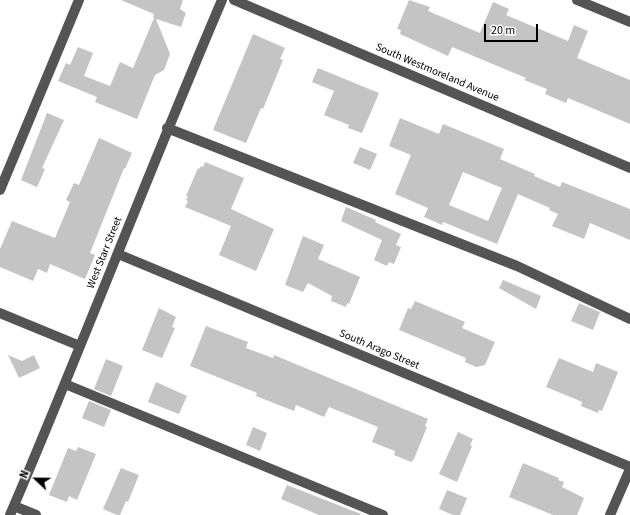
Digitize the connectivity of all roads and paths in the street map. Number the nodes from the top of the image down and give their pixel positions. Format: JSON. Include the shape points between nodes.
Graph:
{"nodes":[{"id":1,"x":79,"y":0,"type":"edge"},
{"id":2,"x":222,"y":0,"type":"edge"},
{"id":3,"x":234,"y":0,"type":"edge"},
{"id":4,"x":577,"y":0,"type":"edge"},
{"id":5,"x":630,"y":22,"type":"edge"},
{"id":6,"x":167,"y":128,"type":"junction"},
{"id":7,"x":630,"y":168,"type":"edge"},
{"id":8,"x":0,"y":190,"type":"edge"},
{"id":9,"x":118,"y":254,"type":"junction"},
{"id":10,"x":0,"y":314,"type":"edge"},
{"id":11,"x":630,"y":319,"type":"edge"},
{"id":12,"x":80,"y":346,"type":"junction"},
{"id":13,"x":64,"y":384,"type":"junction"},
{"id":14,"x":630,"y":468,"type":"edge"},
{"id":15,"x":12,"y":510,"type":"edge"},
{"id":16,"x":36,"y":515,"type":"edge"},
{"id":17,"x":383,"y":515,"type":"edge"},
{"id":18,"x":610,"y":515,"type":"edge"}],
"edges":[{"from":1,"to":8,"type":"street"},
{"from":2,"to":6,"type":"street","name":"West Starr Street"},
{"from":3,"to":7,"type":"street","name":"South Westmoreland Avenue"},
{"from":4,"to":5,"type":"street"},
{"from":6,"to":9,"type":"street","name":"West Starr Street"},
{"from":6,"to":11,"type":"street","via":[[517,266]]},
{"from":9,"to":12,"type":"street","name":"West Starr Street"},
{"from":9,"to":14,"type":"street","name":"South Arago Street"},
{"from":10,"to":12,"type":"street"},
{"from":12,"to":13,"type":"street","name":"West Starr Street"},
{"from":13,"to":15,"type":"street","name":"West Starr Street"},
{"from":13,"to":17,"type":"street"},
{"from":14,"to":18,"type":"street"},
{"from":15,"to":16,"type":"street"}]}
